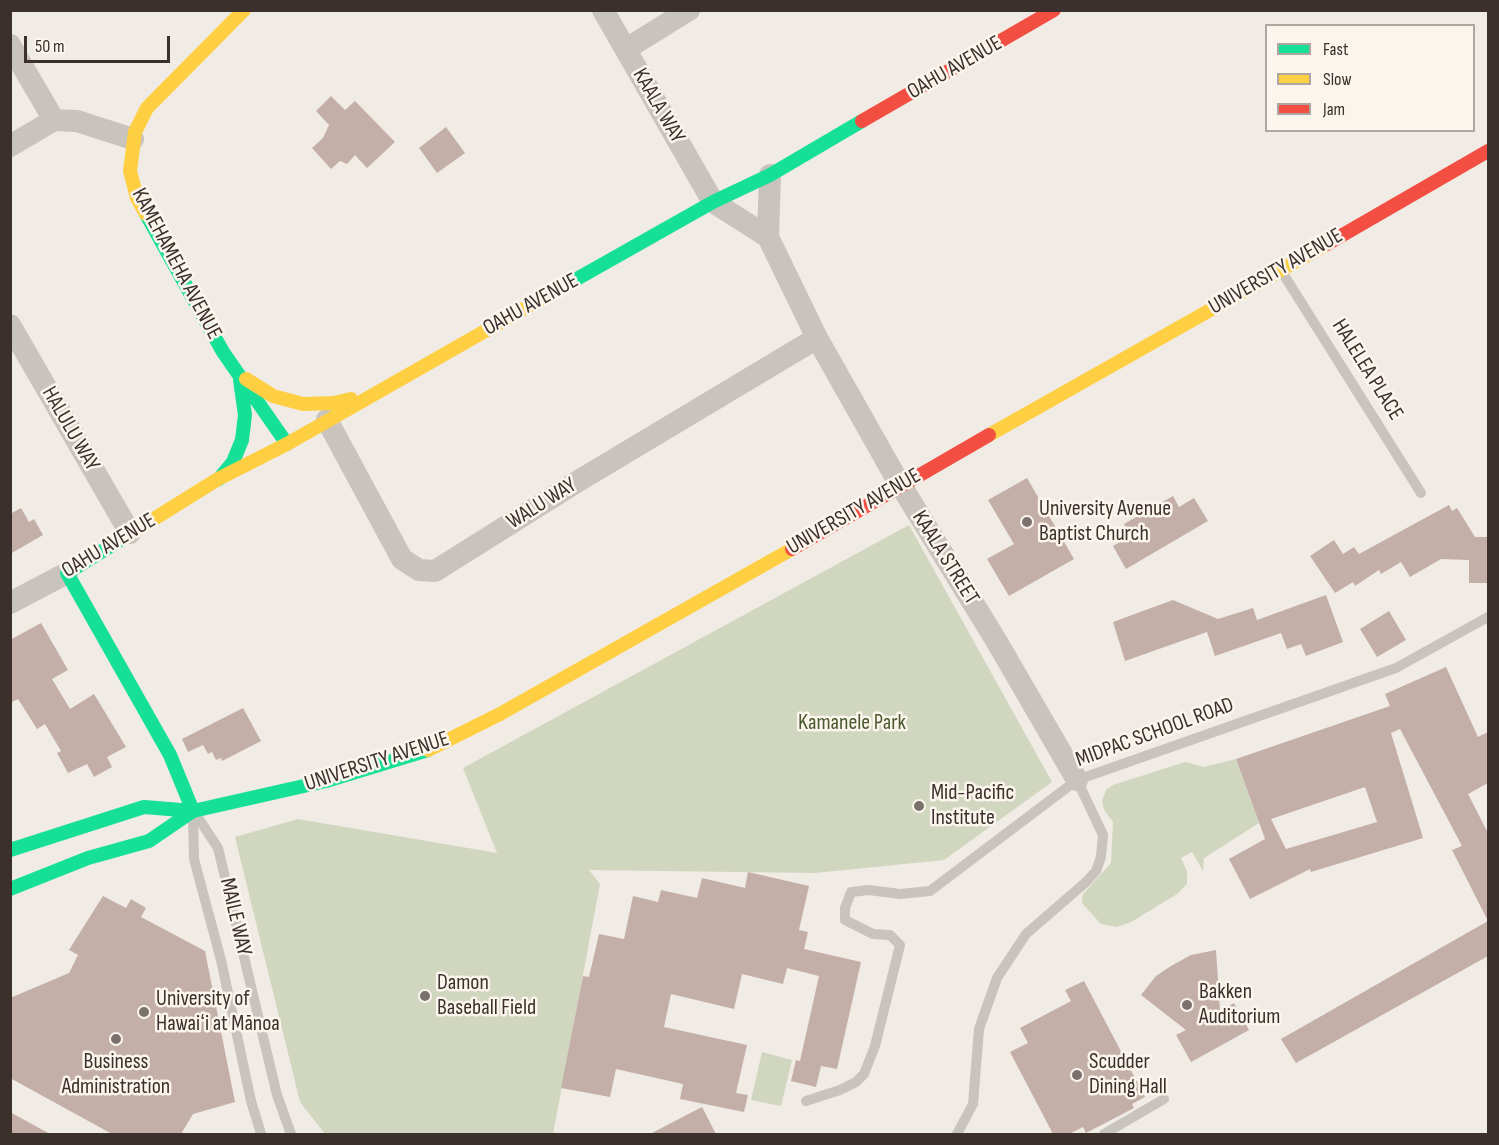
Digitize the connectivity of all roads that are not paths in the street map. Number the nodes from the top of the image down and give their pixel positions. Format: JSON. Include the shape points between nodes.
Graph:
{"nodes":[{"id":1,"x":603,"y":10,"type":"edge"},
{"id":2,"x":689,"y":10,"type":"edge"},
{"id":3,"x":1054,"y":10,"type":"edge"},
{"id":4,"x":242,"y":11,"type":"edge"},
{"id":5,"x":10,"y":45,"type":"edge"},
{"id":6,"x":626,"y":49,"type":"junction"},
{"id":7,"x":54,"y":120,"type":"junction"},
{"id":8,"x":133,"y":139,"type":"junction"},
{"id":9,"x":10,"y":146,"type":"edge"},
{"id":10,"x":1488,"y":151,"type":"edge"},
{"id":11,"x":770,"y":175,"type":"junction"},
{"id":12,"x":713,"y":202,"type":"junction"},
{"id":13,"x":768,"y":237,"type":"junction"},
{"id":14,"x":1281,"y":269,"type":"junction"},
{"id":15,"x":10,"y":326,"type":"edge"},
{"id":16,"x":817,"y":338,"type":"junction"},
{"id":17,"x":240,"y":376,"type":"junction"},
{"id":18,"x":375,"y":393,"type":"junction"},
{"id":19,"x":327,"y":420,"type":"junction"},
{"id":20,"x":287,"y":444,"type":"junction"},
{"id":21,"x":218,"y":479,"type":"junction"},
{"id":22,"x":900,"y":484,"type":"junction"},
{"id":23,"x":1420,"y":493,"type":"dead end"},
{"id":24,"x":130,"y":533,"type":"junction"},
{"id":25,"x":67,"y":573,"type":"junction"},
{"id":26,"x":10,"y":603,"type":"edge"},
{"id":27,"x":1488,"y":617,"type":"edge"},
{"id":28,"x":1077,"y":780,"type":"junction"},
{"id":29,"x":193,"y":811,"type":"junction"},
{"id":30,"x":10,"y":850,"type":"edge"},
{"id":31,"x":10,"y":889,"type":"edge"},
{"id":32,"x":1164,"y":1099,"type":"dead end"},
{"id":33,"x":806,"y":1101,"type":"dead end"},
{"id":34,"x":261,"y":1134,"type":"edge"},
{"id":35,"x":291,"y":1134,"type":"edge"},
{"id":36,"x":957,"y":1134,"type":"edge"},
{"id":37,"x":1104,"y":1134,"type":"edge"}],
"edges":[{"from":1,"to":6,"type":"street","name":"KAALA WAY"},
{"from":2,"to":6,"type":"street"},
{"from":3,"to":11,"type":"street","name":"OAHU AVENUE"},
{"from":4,"to":8,"type":"street","name":"KAMEHAMEHA AVENUE","via":[[155,97],[140,119]]},
{"from":5,"to":7,"type":"street"},
{"from":6,"to":12,"type":"street","name":"KAALA WAY"},
{"from":7,"to":8,"type":"street","via":[[77,121]]},
{"from":7,"to":9,"type":"street"},
{"from":8,"to":17,"type":"street","name":"KAMEHAMEHA AVENUE","via":[[130,171],[137,198]]},
{"from":10,"to":14,"type":"street","name":"UNIVERSITY AVENUE"},
{"from":11,"to":12,"type":"street","name":"OAHU AVENUE"},
{"from":11,"to":13,"type":"street","name":"KAALA STREET"},
{"from":12,"to":13,"type":"street"},
{"from":12,"to":18,"type":"street","name":"OAHU AVENUE"},
{"from":13,"to":16,"type":"street","name":"KAALA STREET"},
{"from":14,"to":22,"type":"street","name":"UNIVERSITY AVENUE"},
{"from":14,"to":23,"type":"lane","name":"HALELEA PLACE"},
{"from":15,"to":24,"type":"street","name":"HALULU WAY"},
{"from":16,"to":19,"type":"street","name":"WALU WAY","via":[[435,571],[420,570],[402,559]]},
{"from":16,"to":22,"type":"street","name":"KAALA STREET"},
{"from":17,"to":18,"type":"street","name":"KAMEHAMEHA AVENUE","via":[[273,396],[303,404],[334,404]]},
{"from":17,"to":20,"type":"street"},
{"from":17,"to":21,"type":"street","name":"KAMEHAMEHA AVENUE","via":[[245,415],[242,440],[232,462]]},
{"from":18,"to":19,"type":"street","name":"OAHU AVENUE"},
{"from":19,"to":20,"type":"street","name":"OAHU AVENUE"},
{"from":20,"to":21,"type":"street","name":"OAHU AVENUE"},
{"from":21,"to":24,"type":"street","name":"OAHU AVENUE"},
{"from":22,"to":28,"type":"street","name":"KAALA STREET"},
{"from":22,"to":29,"type":"street","name":"UNIVERSITY AVENUE","via":[[491,719],[429,750],[326,781]]},
{"from":24,"to":25,"type":"street","name":"OAHU AVENUE"},
{"from":25,"to":26,"type":"street","name":"OAHU AVENUE"},
{"from":25,"to":29,"type":"street","name":"MAILE WAY","via":[[170,754]]},
{"from":27,"to":28,"type":"lane","name":"MIDPAC SCHOOL ROAD","via":[[1396,668]]},
{"from":28,"to":33,"type":"lane","name":"MIDPAC SCHOOL ROAD","via":[[930,891],[851,892],[845,920],[873,934],[890,935],[900,945],[875,1046],[864,1074],[840,1090]]},
{"from":28,"to":36,"type":"lane","via":[[1103,835],[1101,857],[1086,882],[1026,934],[997,978],[979,1029],[973,1104]]},
{"from":29,"to":30,"type":"street","name":"UNIVERSITY AVENUE","via":[[144,807]]},
{"from":29,"to":31,"type":"street","name":"UNIVERSITY AVENUE","via":[[149,841],[88,858]]},
{"from":29,"to":34,"type":"lane","name":"MAILE WAY","via":[[194,859]]},
{"from":29,"to":35,"type":"lane","name":"MAILE WAY","via":[[218,848],[277,1095]]},
{"from":32,"to":37,"type":"lane"}]}
